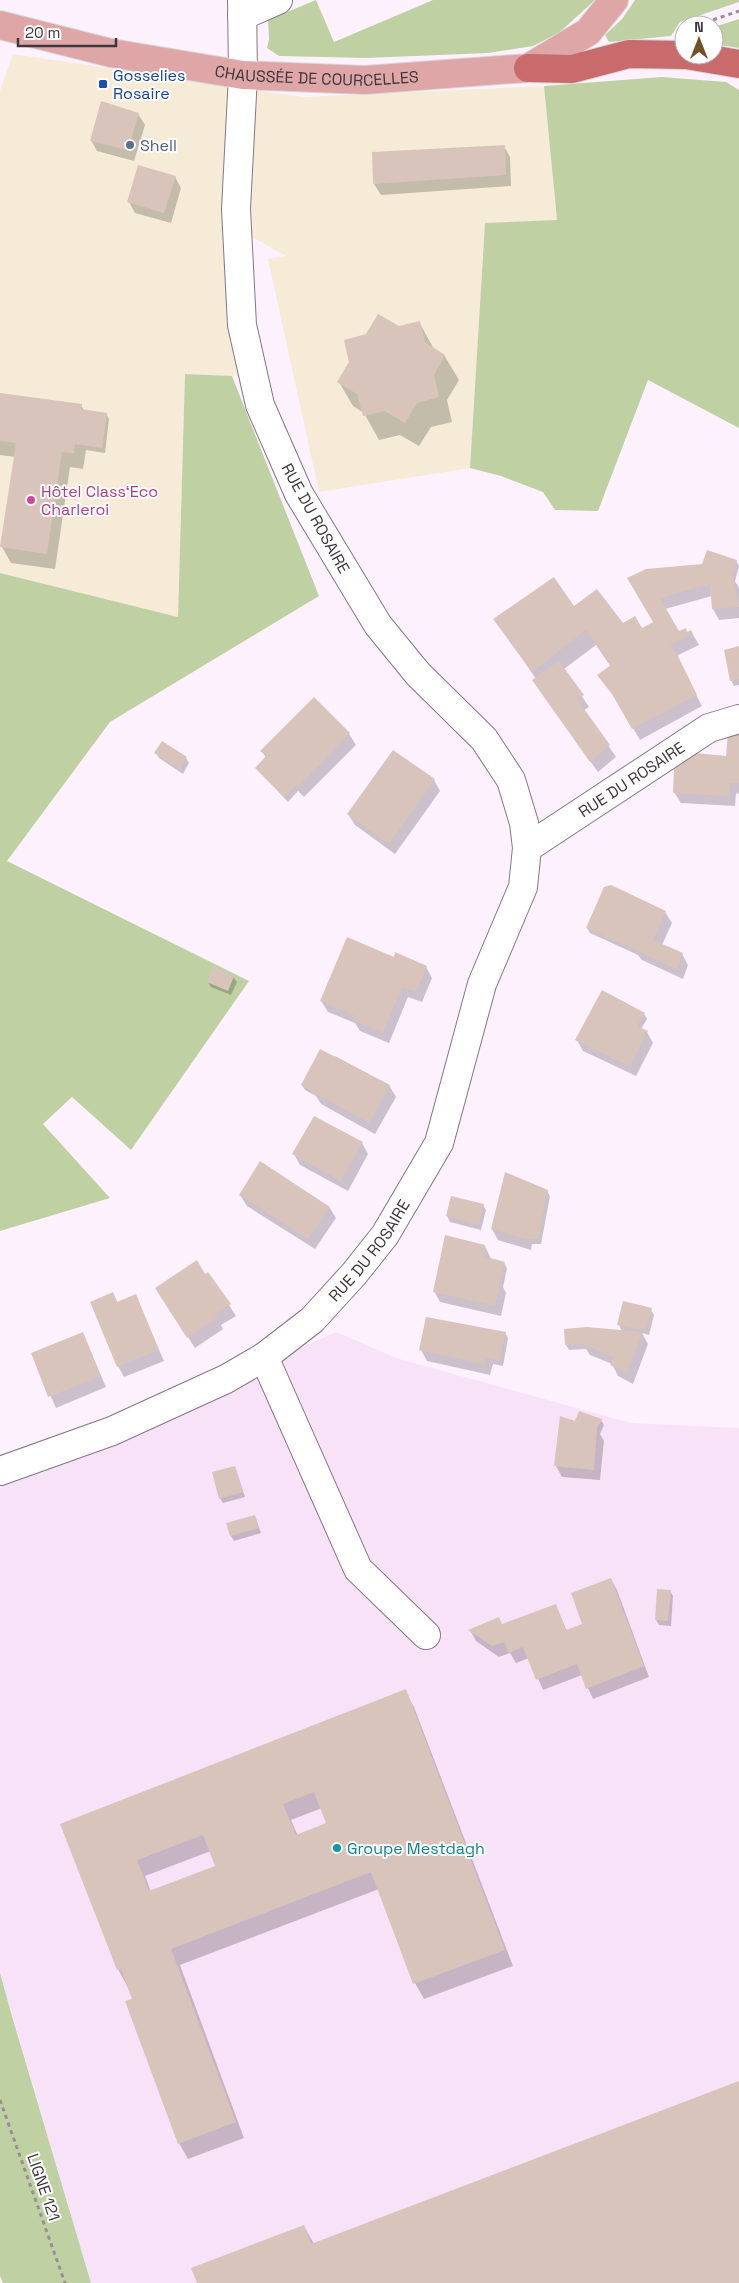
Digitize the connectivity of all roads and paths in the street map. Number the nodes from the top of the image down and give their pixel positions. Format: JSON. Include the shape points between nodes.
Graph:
{"nodes":[{"id":1,"x":278,"y":0,"type":"edge"},
{"id":2,"x":614,"y":0,"type":"edge"},
{"id":3,"x":242,"y":8,"type":"edge"},
{"id":4,"x":739,"y":11,"type":"edge"},
{"id":5,"x":724,"y":16,"type":"edge"},
{"id":6,"x":0,"y":25,"type":"edge"},
{"id":7,"x":674,"y":55,"type":"edge"},
{"id":8,"x":724,"y":62,"type":"edge"},
{"id":9,"x":739,"y":64,"type":"edge"},
{"id":10,"x":528,"y":68,"type":"junction"},
{"id":11,"x":243,"y":75,"type":"junction"},
{"id":12,"x":739,"y":719,"type":"edge"},
{"id":13,"x":527,"y":848,"type":"junction"},
{"id":14,"x":264,"y":1357,"type":"junction"},
{"id":15,"x":0,"y":1471,"type":"edge"},
{"id":16,"x":426,"y":1635,"type":"dead end"},
{"id":17,"x":0,"y":2100,"type":"edge"},
{"id":18,"x":64,"y":2283,"type":"edge"}],
"edges":[{"from":1,"to":3,"type":"street"},
{"from":2,"to":10,"type":"main road","name":"CHAUSSÉE DE COURCELLES","via":[[588,32]]},
{"from":3,"to":11,"type":"street","name":"RUE DU ROSAIRE"},
{"from":4,"to":5,"type":"path"},
{"from":6,"to":11,"type":"main road","name":"CHAUSSÉE DE COURCELLES","via":[[111,53]]},
{"from":7,"to":10,"type":"highway","via":[[629,54],[572,69]]},
{"from":8,"to":9,"type":"highway"},
{"from":10,"to":11,"type":"main road","name":"CHAUSSÉE DE COURCELLES","via":[[365,80]]},
{"from":11,"to":13,"type":"street","name":"RUE DU ROSAIRE","via":[[236,209],[242,325],[260,405],[299,494],[378,625],[418,674],[484,739],[511,780],[524,822]]},
{"from":12,"to":13,"type":"street","name":"RUE DU ROSAIRE","via":[[709,728]]},
{"from":13,"to":14,"type":"street","name":"RUE DU ROSAIRE","via":[[523,887],[482,984],[439,1143],[385,1235],[354,1274],[312,1320]]},
{"from":14,"to":15,"type":"street","name":"RUE DU ROSAIRE","via":[[177,1403],[112,1431]]},
{"from":14,"to":16,"type":"street","via":[[358,1569]]},
{"from":17,"to":18,"type":"path","name":"LIGNE 121"}]}
